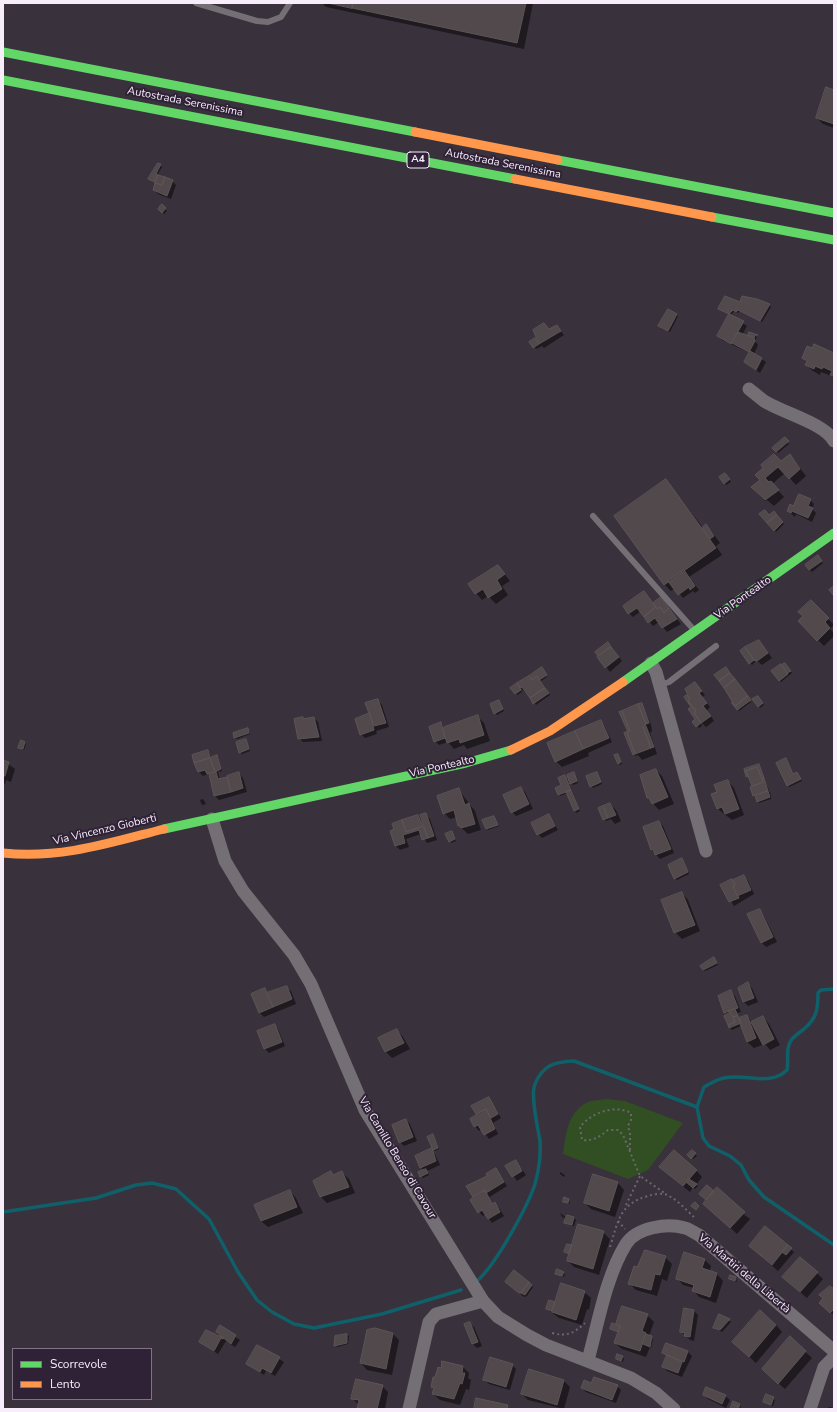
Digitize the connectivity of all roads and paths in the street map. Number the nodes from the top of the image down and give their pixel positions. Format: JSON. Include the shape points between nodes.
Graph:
{"nodes":[{"id":1,"x":196,"y":3,"type":"edge"},
{"id":2,"x":290,"y":3,"type":"edge"},
{"id":3,"x":3,"y":52,"type":"edge"},
{"id":4,"x":3,"y":80,"type":"edge"},
{"id":5,"x":834,"y":213,"type":"edge"},
{"id":6,"x":834,"y":240,"type":"edge"},
{"id":7,"x":749,"y":389,"type":"dead end"},
{"id":8,"x":834,"y":442,"type":"edge"},
{"id":9,"x":593,"y":516,"type":"dead end"},
{"id":10,"x":834,"y":533,"type":"edge"},
{"id":11,"x":696,"y":631,"type":"junction"},
{"id":12,"x":716,"y":646,"type":"dead end"},
{"id":13,"x":651,"y":663,"type":"junction"},
{"id":14,"x":660,"y":685,"type":"junction"},
{"id":15,"x":212,"y":819,"type":"junction"},
{"id":16,"x":706,"y":851,"type":"dead end"},
{"id":17,"x":3,"y":853,"type":"edge"},
{"id":18,"x":630,"y":1150,"type":"junction"},
{"id":19,"x":640,"y":1176,"type":"junction"},
{"id":20,"x":667,"y":1195,"type":"junction"},
{"id":21,"x":625,"y":1207,"type":"junction"},
{"id":22,"x":685,"y":1210,"type":"junction"},
{"id":23,"x":684,"y":1216,"type":"dead end"},
{"id":24,"x":696,"y":1219,"type":"dead end"},
{"id":25,"x":618,"y":1221,"type":"junction"},
{"id":26,"x":625,"y":1229,"type":"dead end"},
{"id":27,"x":609,"y":1249,"type":"dead end"},
{"id":28,"x":483,"y":1301,"type":"junction"},
{"id":29,"x":588,"y":1319,"type":"dead end"},
{"id":30,"x":549,"y":1338,"type":"dead end"},
{"id":31,"x":834,"y":1351,"type":"edge"},
{"id":32,"x":834,"y":1357,"type":"edge"},
{"id":33,"x":588,"y":1360,"type":"junction"},
{"id":34,"x":409,"y":1409,"type":"edge"},
{"id":35,"x":674,"y":1409,"type":"edge"},
{"id":36,"x":810,"y":1409,"type":"edge"}],
"edges":[{"from":1,"to":2,"type":"lane","via":[[257,22],[268,22],[281,17]]},
{"from":3,"to":5,"type":"main road","name":"Autostrada Serenissima"},
{"from":4,"to":6,"type":"main road","name":"Autostrada Serenissima","number":"A4"},
{"from":7,"to":8,"type":"street","via":[[765,401],[818,427],[832,437]]},
{"from":9,"to":11,"type":"lane"},
{"from":10,"to":11,"type":"main road","name":"Via Pontealto"},
{"from":11,"to":13,"type":"main road","name":"Via Pontealto"},
{"from":12,"to":14,"type":"lane","via":[[669,682]]},
{"from":13,"to":14,"type":"street"},
{"from":13,"to":15,"type":"main road","name":"Via Pontealto","via":[[550,731],[510,750],[466,763]]},
{"from":14,"to":16,"type":"street"},
{"from":15,"to":17,"type":"main road","name":"Via Vincenzo Gioberti","via":[[67,853],[30,857]]},
{"from":15,"to":28,"type":"street","name":"Via Camillo Benso di Cavour","via":[[225,861],[243,891],[294,955],[311,984],[365,1110]]},
{"from":18,"to":18,"type":"path","via":[[618,1130],[608,1130],[596,1140],[582,1140],[580,1127],[587,1118],[613,1109],[624,1109],[631,1113],[628,1126]]},
{"from":18,"to":19,"type":"path"},
{"from":19,"to":20,"type":"path"},
{"from":19,"to":21,"type":"path"},
{"from":20,"to":21,"type":"path","via":[[656,1193],[634,1200]]},
{"from":20,"to":22,"type":"path"},
{"from":21,"to":25,"type":"path"},
{"from":22,"to":23,"type":"path"},
{"from":22,"to":24,"type":"path"},
{"from":25,"to":26,"type":"path"},
{"from":25,"to":27,"type":"path"},
{"from":28,"to":33,"type":"street","name":"Via Camillo Benso di Cavour","via":[[498,1317],[527,1335],[546,1345]]},
{"from":28,"to":34,"type":"street","via":[[436,1314],[429,1322]]},
{"from":29,"to":30,"type":"path","via":[[574,1333],[563,1336],[551,1333]]},
{"from":31,"to":33,"type":"street","name":"Via Martiri della Libertà","via":[[699,1235],[686,1228],[660,1226],[639,1233],[627,1243],[608,1287]]},
{"from":32,"to":36,"type":"street","via":[[824,1367]]},
{"from":33,"to":35,"type":"street","name":"Via Camillo Benso di Cavour","via":[[631,1378],[656,1393]]}]}
